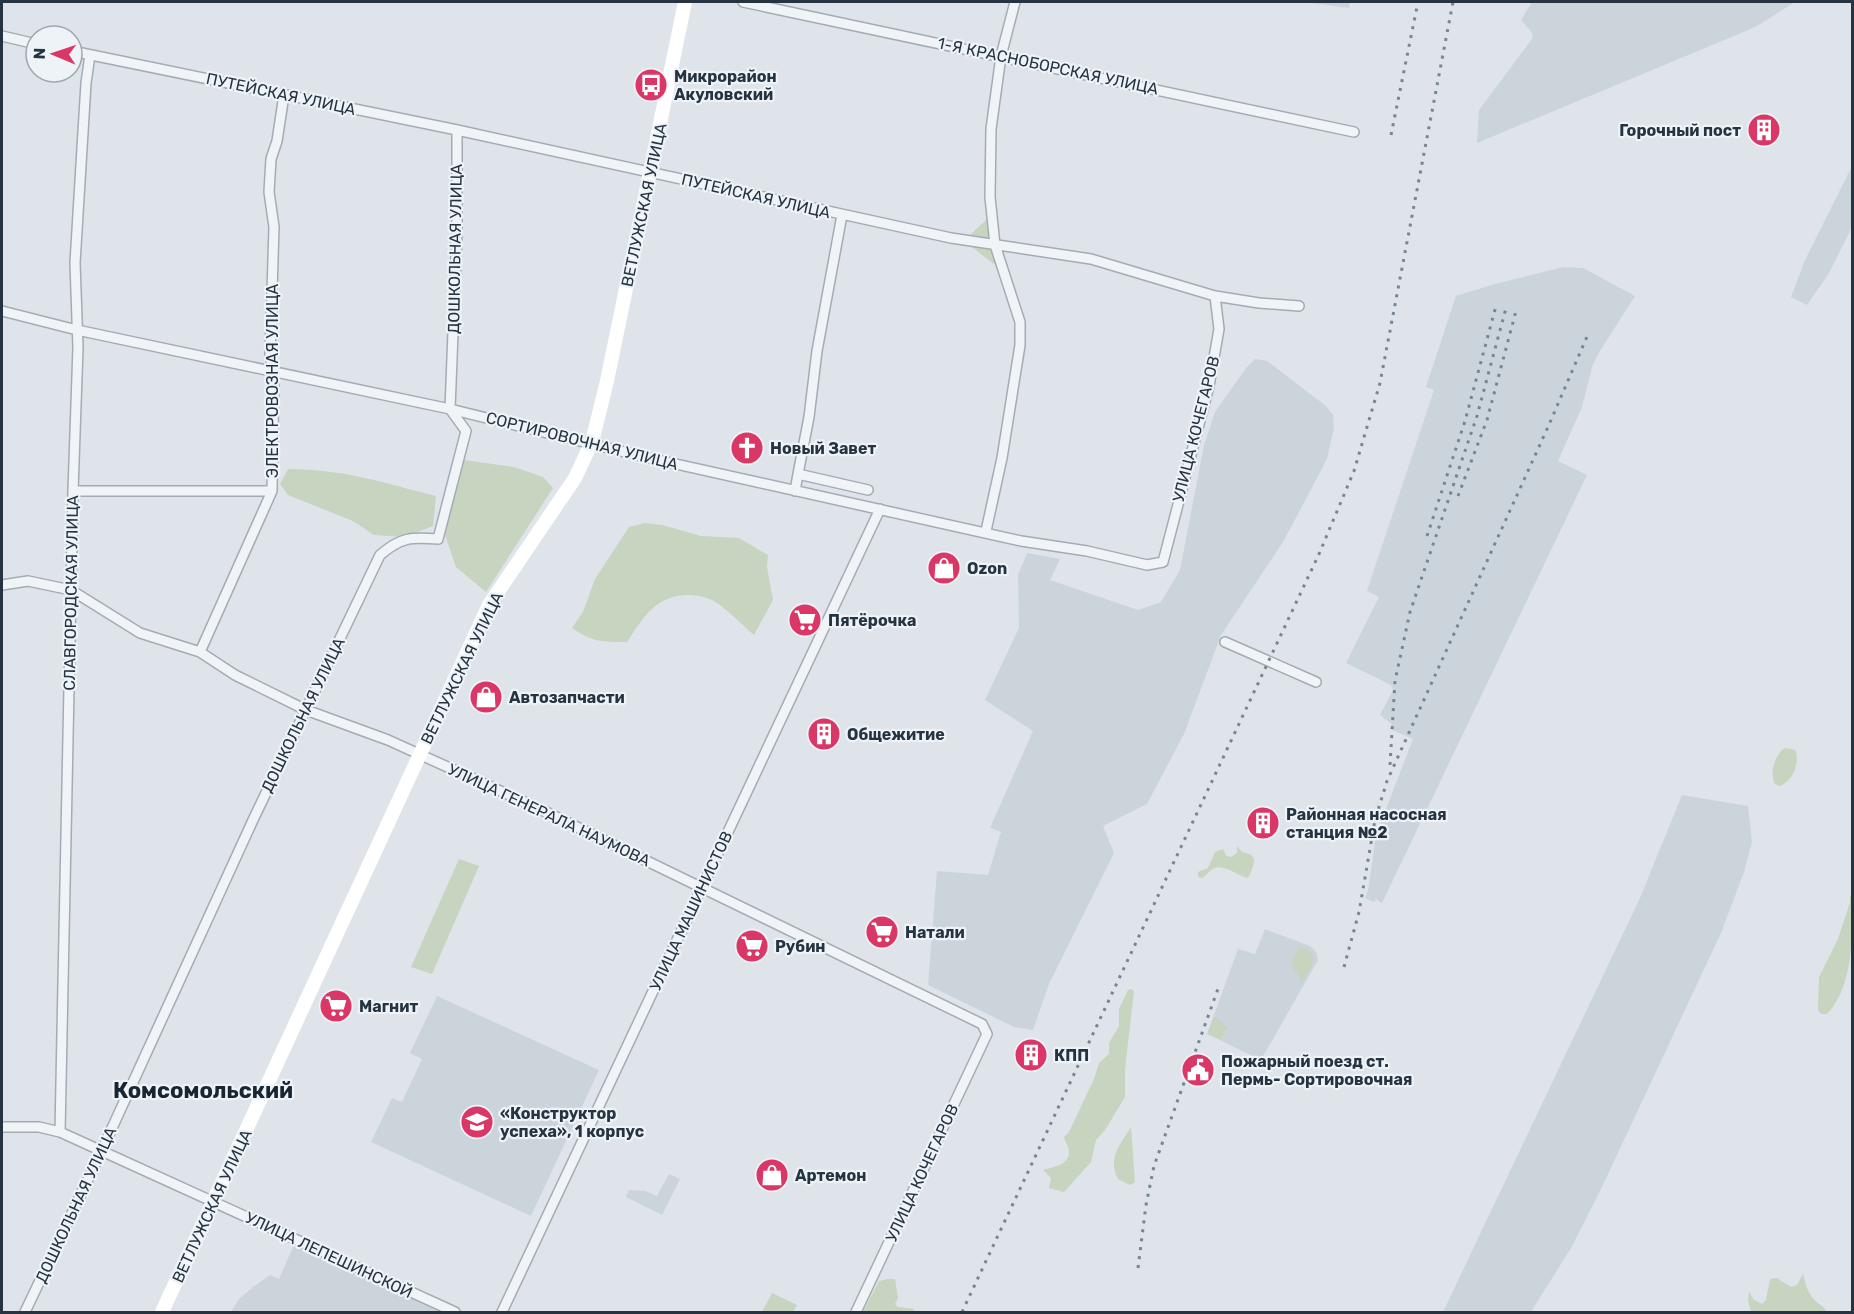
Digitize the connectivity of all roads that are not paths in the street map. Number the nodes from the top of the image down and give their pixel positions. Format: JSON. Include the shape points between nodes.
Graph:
{"nodes":[{"id":1,"x":685,"y":2,"type":"edge"},
{"id":2,"x":743,"y":2,"type":"edge"},
{"id":3,"x":1016,"y":2,"type":"edge"},
{"id":4,"x":2,"y":36,"type":"edge"},
{"id":5,"x":24,"y":41,"type":"edge"},
{"id":6,"x":84,"y":54,"type":"edge"},
{"id":7,"x":90,"y":55,"type":"junction"},
{"id":8,"x":1001,"y":56,"type":"junction"},
{"id":9,"x":284,"y":96,"type":"junction"},
{"id":10,"x":457,"y":130,"type":"junction"},
{"id":11,"x":1354,"y":132,"type":"dead end"},
{"id":12,"x":651,"y":172,"type":"junction"},
{"id":13,"x":842,"y":215,"type":"junction"},
{"id":14,"x":995,"y":245,"type":"junction"},
{"id":15,"x":1215,"y":296,"type":"junction"},
{"id":16,"x":1299,"y":306,"type":"dead end"},
{"id":17,"x":2,"y":312,"type":"edge"},
{"id":18,"x":77,"y":330,"type":"junction"},
{"id":19,"x":274,"y":371,"type":"junction"},
{"id":20,"x":450,"y":409,"type":"junction"},
{"id":21,"x":592,"y":442,"type":"junction"},
{"id":22,"x":798,"y":474,"type":"junction"},
{"id":23,"x":868,"y":490,"type":"dead end"},
{"id":24,"x":73,"y":491,"type":"junction"},
{"id":25,"x":272,"y":491,"type":"junction"},
{"id":26,"x":795,"y":491,"type":"junction"},
{"id":27,"x":880,"y":509,"type":"junction"},
{"id":28,"x":986,"y":531,"type":"junction"},
{"id":29,"x":1163,"y":562,"type":"joint"},
{"id":30,"x":2,"y":585,"type":"edge"},
{"id":31,"x":71,"y":590,"type":"junction"},
{"id":32,"x":1226,"y":642,"type":"dead end"},
{"id":33,"x":200,"y":652,"type":"junction"},
{"id":34,"x":1316,"y":682,"type":"dead end"},
{"id":35,"x":306,"y":710,"type":"junction"},
{"id":36,"x":419,"y":754,"type":"junction"},
{"id":37,"x":701,"y":887,"type":"junction"},
{"id":38,"x":987,"y":1034,"type":"joint"},
{"id":39,"x":2,"y":1126,"type":"edge"},
{"id":40,"x":60,"y":1132,"type":"junction"},
{"id":41,"x":102,"y":1150,"type":"junction"},
{"id":42,"x":214,"y":1202,"type":"junction"},
{"id":43,"x":25,"y":1312,"type":"edge"},
{"id":44,"x":162,"y":1312,"type":"edge"},
{"id":45,"x":455,"y":1312,"type":"edge"},
{"id":46,"x":502,"y":1312,"type":"edge"},
{"id":47,"x":856,"y":1312,"type":"edge"}],
"edges":[{"from":1,"to":12,"type":"main road","name":"ВЕТЛУЖСКАЯ УЛИЦА"},
{"from":2,"to":8,"type":"street","name":"1-Я КРАСНОБОРСКАЯ УЛИЦА"},
{"from":3,"to":8,"type":"street"},
{"from":4,"to":5,"type":"street"},
{"from":6,"to":7,"type":"street","name":"ПУТЕЙСКАЯ УЛИЦА"},
{"from":7,"to":9,"type":"street","name":"ПУТЕЙСКАЯ УЛИЦА"},
{"from":7,"to":18,"type":"street","name":"СЛАВГОРОДСКАЯ УЛИЦА","via":[[75,263]]},
{"from":8,"to":11,"type":"street","name":"1-Я КРАСНОБОРСКАЯ УЛИЦА"},
{"from":8,"to":14,"type":"street","via":[[991,129],[990,197]]},
{"from":9,"to":10,"type":"street","name":"ПУТЕЙСКАЯ УЛИЦА"},
{"from":9,"to":19,"type":"street","name":"ЭЛЕКТРОВОЗНАЯ УЛИЦА","via":[[271,159],[269,192],[274,227],[270,356]]},
{"from":10,"to":12,"type":"street","name":"ПУТЕЙСКАЯ УЛИЦА"},
{"from":10,"to":20,"type":"street","name":"ДОШКОЛЬНАЯ УЛИЦА"},
{"from":12,"to":13,"type":"street","name":"ПУТЕЙСКАЯ УЛИЦА"},
{"from":12,"to":21,"type":"main road","name":"ВЕТЛУЖСКАЯ УЛИЦА"},
{"from":13,"to":14,"type":"street","name":"ПУТЕЙСКАЯ УЛИЦА"},
{"from":13,"to":22,"type":"street"},
{"from":14,"to":15,"type":"street","name":"ПУТЕЙСКАЯ УЛИЦА","via":[[1091,259]]},
{"from":14,"to":28,"type":"street","via":[[1020,322],[1020,345]]},
{"from":15,"to":16,"type":"street","name":"ПУТЕЙСКАЯ УЛИЦА"},
{"from":15,"to":29,"type":"street","name":"УЛИЦА КОЧЕГАРОВ","via":[[1219,329],[1209,386]]},
{"from":17,"to":18,"type":"street","name":"СОРТИРОВОЧНАЯ УЛИЦА"},
{"from":18,"to":19,"type":"street","name":"СОРТИРОВОЧНАЯ УЛИЦА"},
{"from":18,"to":24,"type":"street","name":"СЛАВГОРОДСКАЯ УЛИЦА"},
{"from":19,"to":20,"type":"street","name":"СОРТИРОВОЧНАЯ УЛИЦА"},
{"from":19,"to":25,"type":"street","name":"ЭЛЕКТРОВОЗНАЯ УЛИЦА"},
{"from":20,"to":21,"type":"street","name":"СОРТИРОВОЧНАЯ УЛИЦА"},
{"from":20,"to":35,"type":"street","name":"ДОШКОЛЬНАЯ УЛИЦА","via":[[466,431],[438,539],[412,537],[395,543],[380,555]]},
{"from":21,"to":26,"type":"street","name":"СОРТИРОВОЧНАЯ УЛИЦА"},
{"from":21,"to":36,"type":"main road","name":"ВЕТЛУЖСКАЯ УЛИЦА","via":[[575,478],[489,605]]},
{"from":22,"to":23,"type":"street"},
{"from":22,"to":26,"type":"street"},
{"from":24,"to":25,"type":"street"},
{"from":24,"to":31,"type":"street","name":"СЛАВГОРОДСКАЯ УЛИЦА"},
{"from":25,"to":33,"type":"street","name":"ЭЛЕКТРОВОЗНАЯ УЛИЦА"},
{"from":26,"to":27,"type":"street","name":"СОРТИРОВОЧНАЯ УЛИЦА"},
{"from":27,"to":28,"type":"street","name":"СОРТИРОВОЧНАЯ УЛИЦА"},
{"from":27,"to":37,"type":"street","name":"УЛИЦА МАШИНИСТОВ"},
{"from":28,"to":29,"type":"street","name":"СОРТИРОВОЧНАЯ УЛИЦА","via":[[1147,565]]},
{"from":30,"to":31,"type":"street","name":"УЛИЦА ГЕНЕРАЛА НАУМОВА","via":[[28,581]]},
{"from":31,"to":33,"type":"street","name":"УЛИЦА ГЕНЕРАЛА НАУМОВА","via":[[140,633]]},
{"from":31,"to":40,"type":"street","name":"СЛАВГОРОДСКАЯ УЛИЦА"},
{"from":32,"to":34,"type":"street"},
{"from":33,"to":35,"type":"street","name":"УЛИЦА ГЕНЕРАЛА НАУМОВА","via":[[235,675]]},
{"from":35,"to":36,"type":"street","name":"УЛИЦА ГЕНЕРАЛА НАУМОВА"},
{"from":35,"to":41,"type":"street","name":"ДОШКОЛЬНАЯ УЛИЦА"},
{"from":36,"to":37,"type":"street","name":"УЛИЦА ГЕНЕРАЛА НАУМОВА"},
{"from":36,"to":42,"type":"main road","name":"ВЕТЛУЖСКАЯ УЛИЦА"},
{"from":37,"to":38,"type":"street","name":"УЛИЦА ГЕНЕРАЛА НАУМОВА","via":[[982,1024]]},
{"from":37,"to":46,"type":"street","name":"УЛИЦА МАШИНИСТОВ"},
{"from":38,"to":47,"type":"street","name":"УЛИЦА КОЧЕГАРОВ"},
{"from":39,"to":40,"type":"street","name":"УЛИЦА ЛЕПЕШИНСКОЙ"},
{"from":40,"to":41,"type":"street","name":"УЛИЦА ЛЕПЕШИНСКОЙ"},
{"from":41,"to":42,"type":"street","name":"УЛИЦА ЛЕПЕШИНСКОЙ"},
{"from":41,"to":43,"type":"street","name":"ДОШКОЛЬНАЯ УЛИЦА"},
{"from":42,"to":44,"type":"main road","name":"ВЕТЛУЖСКАЯ УЛИЦА"},
{"from":42,"to":45,"type":"street","name":"УЛИЦА ЛЕПЕШИНСКОЙ"}]}
